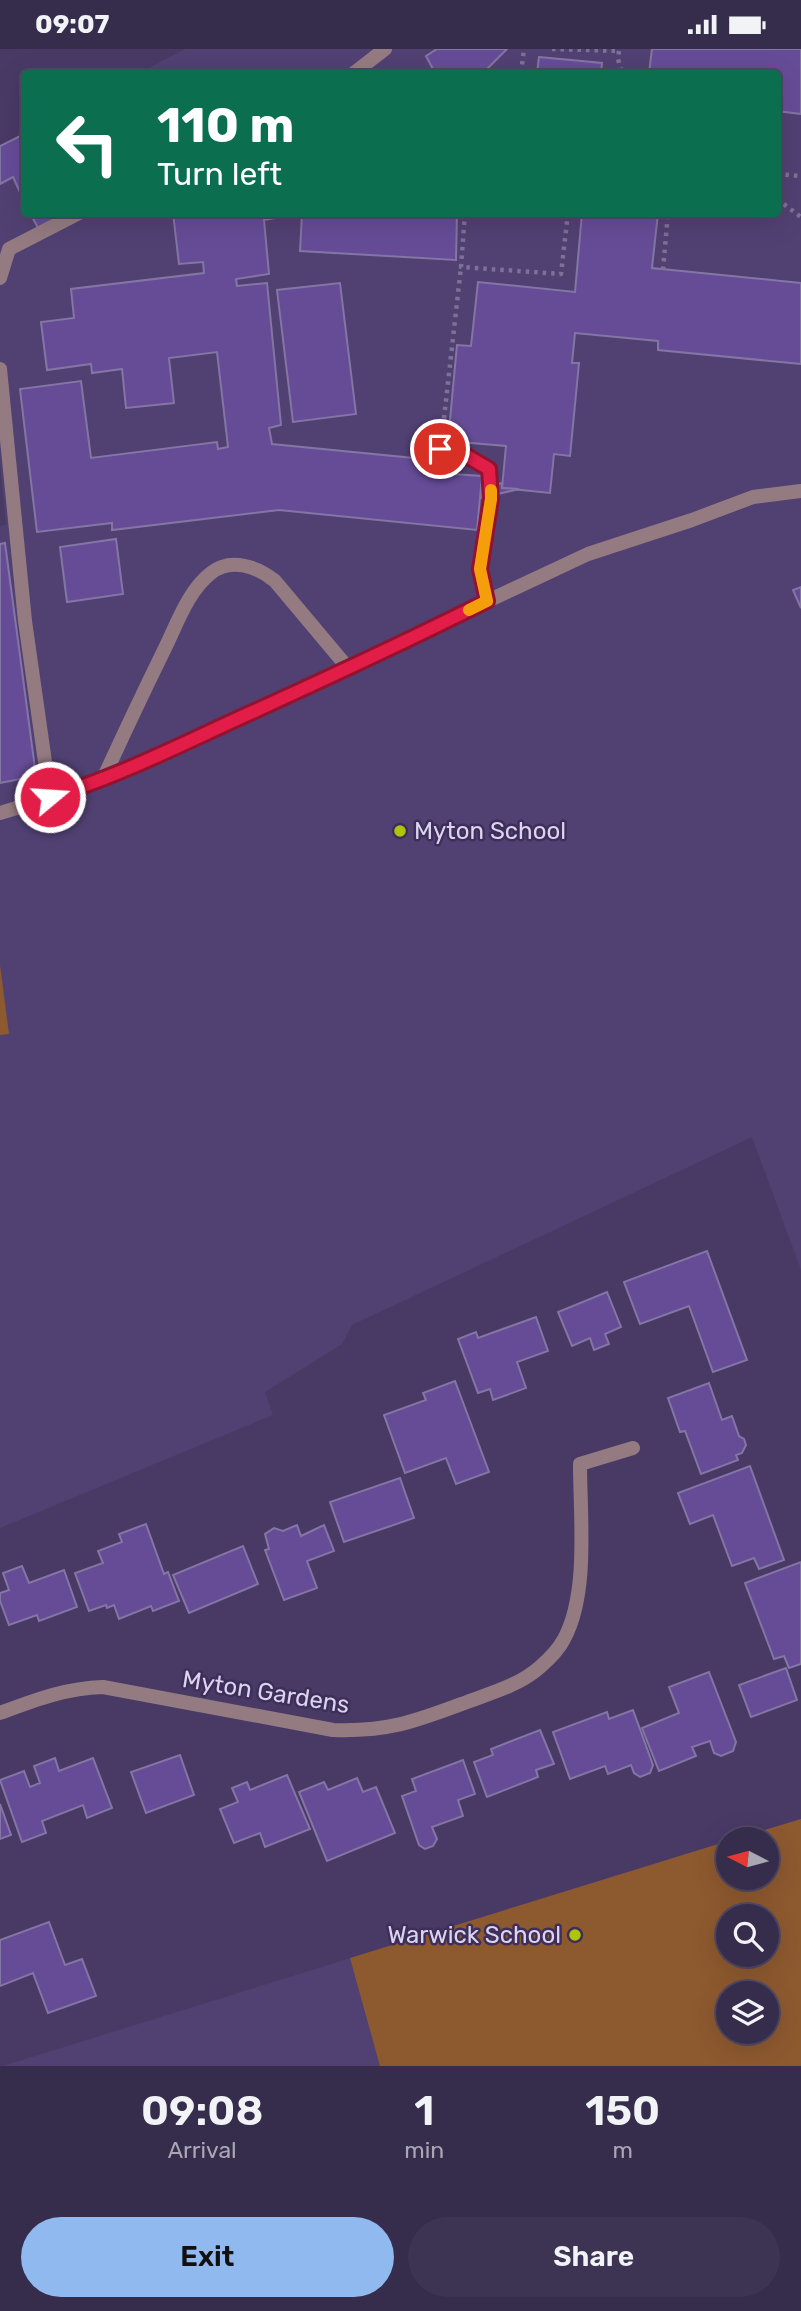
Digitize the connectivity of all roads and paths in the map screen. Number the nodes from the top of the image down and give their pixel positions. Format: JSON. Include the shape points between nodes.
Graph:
{"nodes":[{"id":1,"x":385,"y":49,"type":"edge"},
{"id":2,"x":524,"y":49,"type":"edge"},
{"id":3,"x":552,"y":49,"type":"edge"},
{"id":4,"x":619,"y":50,"type":"edge"},
{"id":5,"x":358,"y":70,"type":"edge"},
{"id":6,"x":521,"y":70,"type":"edge"},
{"id":7,"x":621,"y":70,"type":"edge"},
{"id":8,"x":781,"y":174,"type":"edge"},
{"id":9,"x":801,"y":176,"type":"edge"},
{"id":10,"x":781,"y":202,"type":"edge"},
{"id":11,"x":71,"y":217,"type":"edge"},
{"id":12,"x":465,"y":217,"type":"edge"},
{"id":13,"x":568,"y":217,"type":"edge"},
{"id":14,"x":668,"y":217,"type":"edge"},
{"id":15,"x":801,"y":217,"type":"edge"},
{"id":16,"x":461,"y":267,"type":"junction"},
{"id":17,"x":663,"y":269,"type":"dead end"},
{"id":18,"x":0,"y":278,"type":"edge"},
{"id":19,"x":0,"y":369,"type":"edge"},
{"id":20,"x":440,"y":449,"type":"joint"},
{"id":21,"x":801,"y":491,"type":"edge"},
{"id":22,"x":487,"y":601,"type":"junction"},
{"id":23,"x":348,"y":668,"type":"junction"},
{"id":24,"x":104,"y":777,"type":"junction"},
{"id":25,"x":50,"y":797,"type":"junction"},
{"id":26,"x":0,"y":813,"type":"edge"},
{"id":27,"x":633,"y":1448,"type":"dead end"},
{"id":28,"x":0,"y":1713,"type":"edge"}],
"edges":[{"from":1,"to":5,"type":"street"},
{"from":2,"to":6,"type":"path"},
{"from":3,"to":4,"type":"path"},
{"from":4,"to":7,"type":"path"},
{"from":8,"to":9,"type":"path"},
{"from":10,"to":15,"type":"path"},
{"from":11,"to":18,"type":"street","via":[[9,249]]},
{"from":12,"to":16,"type":"path"},
{"from":13,"to":16,"type":"path","via":[[561,274]]},
{"from":14,"to":17,"type":"path"},
{"from":16,"to":20,"type":"path"},
{"from":19,"to":25,"type":"street","via":[[17,554]]},
{"from":20,"to":22,"type":"street","via":[[467,456],[489,469],[491,499],[480,569]]},
{"from":21,"to":22,"type":"street","via":[[753,497],[588,554]]},
{"from":22,"to":23,"type":"street"},
{"from":23,"to":24,"type":"street"},
{"from":23,"to":24,"type":"street","via":[[265,573],[255,567],[220,568],[188,603]]},
{"from":24,"to":25,"type":"street"},
{"from":25,"to":26,"type":"street"},
{"from":27,"to":28,"type":"street","name":"Myton Gardens","via":[[580,1464],[580,1585],[574,1614],[564,1641],[539,1668],[507,1687],[409,1724],[364,1731],[333,1730],[103,1687],[49,1694]]}]}
